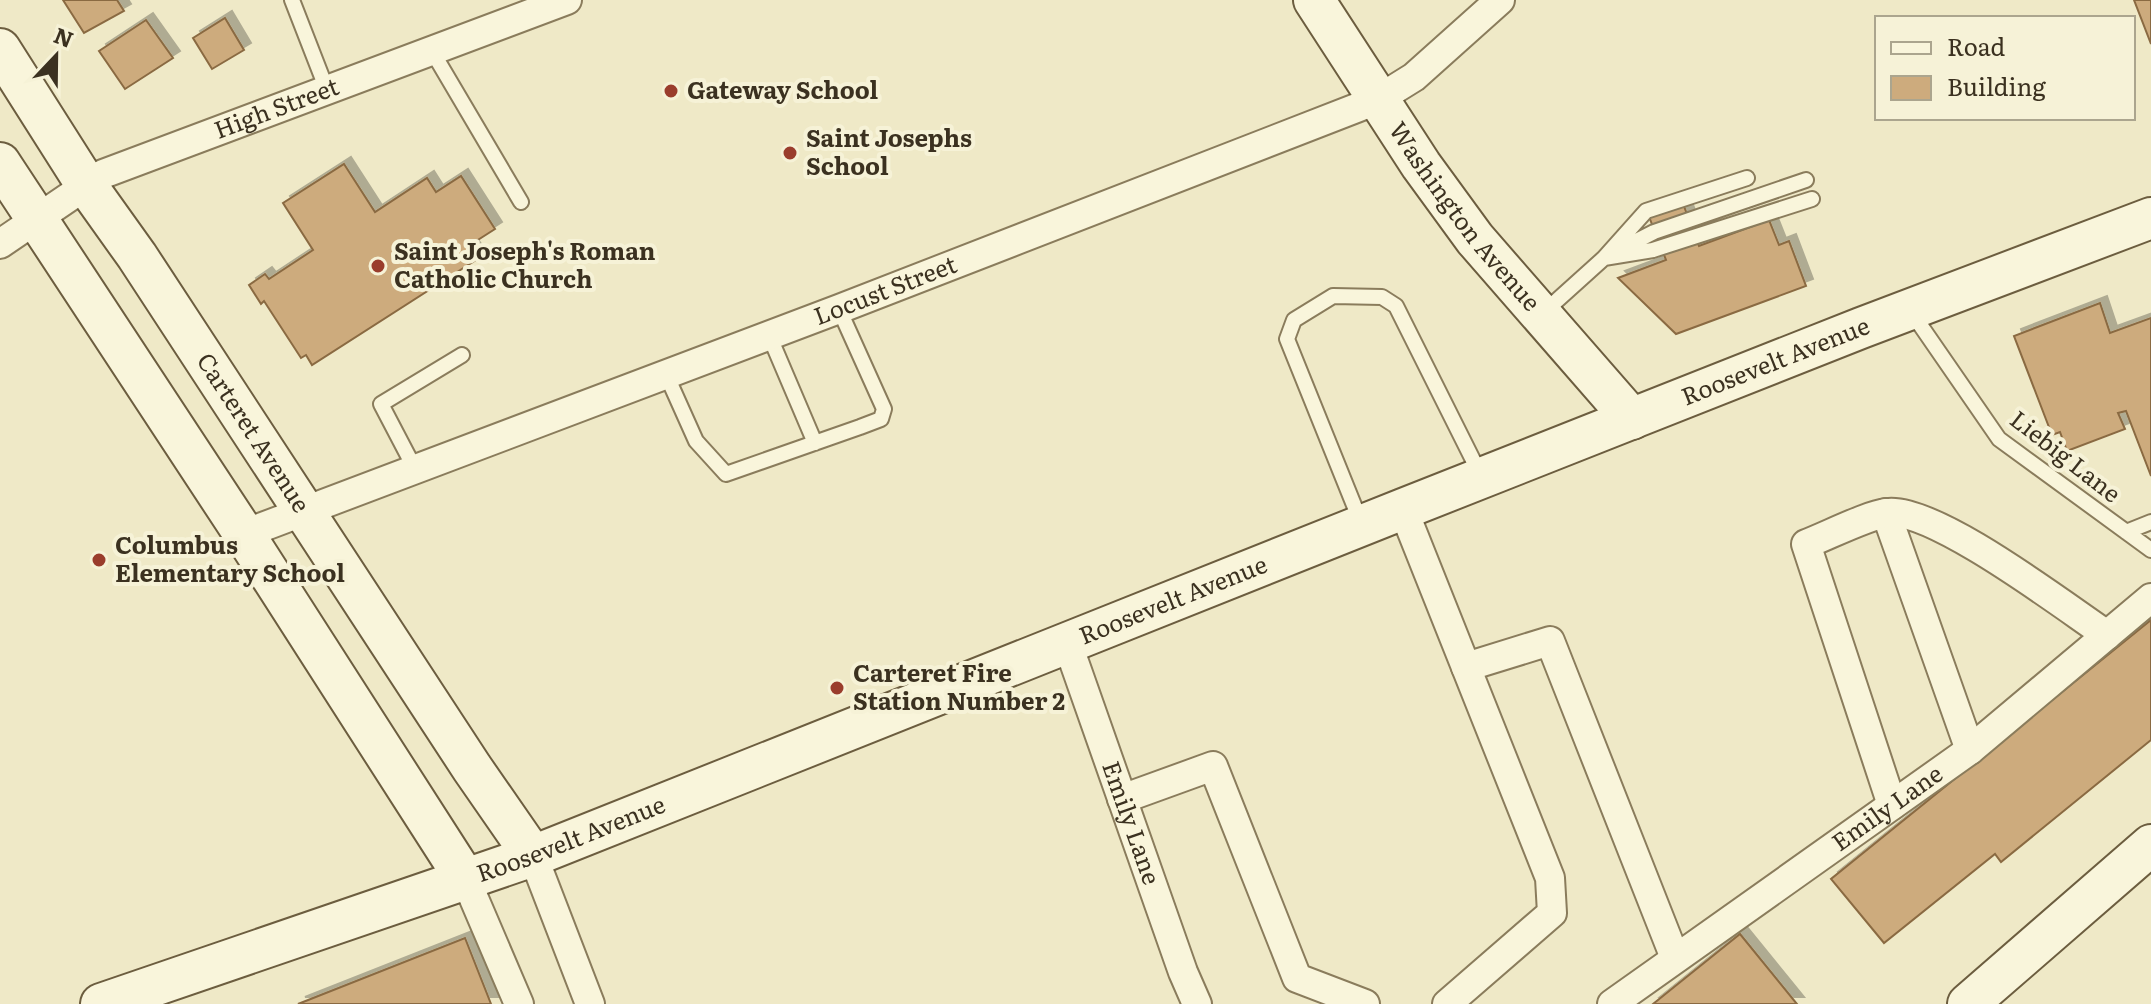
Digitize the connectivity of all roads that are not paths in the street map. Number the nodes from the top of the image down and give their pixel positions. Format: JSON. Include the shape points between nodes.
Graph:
{"nodes":[{"id":1,"x":292,"y":0,"type":"edge"},
{"id":2,"x":567,"y":0,"type":"edge"},
{"id":3,"x":1314,"y":0,"type":"edge"},
{"id":4,"x":1500,"y":0,"type":"edge"},
{"id":5,"x":0,"y":49,"type":"edge"},
{"id":6,"x":432,"y":51,"type":"junction"},
{"id":7,"x":327,"y":90,"type":"junction"},
{"id":8,"x":1377,"y":100,"type":"junction"},
{"id":9,"x":0,"y":163,"type":"edge"},
{"id":10,"x":1747,"y":178,"type":"dead end"},
{"id":11,"x":1806,"y":180,"type":"dead end"},
{"id":12,"x":87,"y":186,"type":"junction"},
{"id":13,"x":1812,"y":199,"type":"dead end"},
{"id":14,"x":521,"y":202,"type":"dead end"},
{"id":15,"x":2151,"y":218,"type":"edge"},
{"id":16,"x":37,"y":219,"type":"junction"},
{"id":17,"x":0,"y":244,"type":"edge"},
{"id":18,"x":1604,"y":258,"type":"junction"},
{"id":19,"x":839,"y":309,"type":"junction"},
{"id":20,"x":1910,"y":310,"type":"junction"},
{"id":21,"x":1540,"y":315,"type":"junction"},
{"id":22,"x":769,"y":335,"type":"junction"},
{"id":23,"x":462,"y":355,"type":"dead end"},
{"id":24,"x":666,"y":374,"type":"junction"},
{"id":25,"x":1632,"y":419,"type":"junction"},
{"id":26,"x":815,"y":443,"type":"junction"},
{"id":27,"x":415,"y":469,"type":"junction"},
{"id":28,"x":1481,"y":478,"type":"junction"},
{"id":29,"x":1403,"y":509,"type":"junction"},
{"id":30,"x":303,"y":511,"type":"junction"},
{"id":31,"x":1886,"y":513,"type":"junction"},
{"id":32,"x":2151,"y":522,"type":"edge"},
{"id":33,"x":1362,"y":525,"type":"junction"},
{"id":34,"x":2126,"y":532,"type":"junction"},
{"id":35,"x":244,"y":534,"type":"junction"},
{"id":36,"x":2151,"y":550,"type":"edge"},
{"id":37,"x":2151,"y":598,"type":"edge"},
{"id":38,"x":2107,"y":635,"type":"junction"},
{"id":39,"x":1067,"y":642,"type":"junction"},
{"id":40,"x":1466,"y":667,"type":"junction"},
{"id":41,"x":1970,"y":750,"type":"junction"},
{"id":42,"x":1122,"y":799,"type":"junction"},
{"id":43,"x":1892,"y":805,"type":"junction"},
{"id":44,"x":2151,"y":845,"type":"edge"},
{"id":45,"x":533,"y":856,"type":"junction"},
{"id":46,"x":466,"y":880,"type":"junction"},
{"id":47,"x":1675,"y":958,"type":"junction"},
{"id":48,"x":101,"y":1004,"type":"edge"},
{"id":49,"x":519,"y":1004,"type":"edge"},
{"id":50,"x":590,"y":1004,"type":"edge"},
{"id":51,"x":1197,"y":1004,"type":"edge"},
{"id":52,"x":1365,"y":1004,"type":"edge"},
{"id":53,"x":1447,"y":1004,"type":"edge"},
{"id":54,"x":1612,"y":1004,"type":"edge"},
{"id":55,"x":1968,"y":1004,"type":"edge"}],
"edges":[{"from":1,"to":7,"type":"lane"},
{"from":2,"to":6,"type":"street","name":"High Street"},
{"from":3,"to":8,"type":"street","name":"Washington Avenue"},
{"from":4,"to":8,"type":"street","name":"Locust Street","via":[[1414,77]]},
{"from":5,"to":12,"type":"street","name":"Carteret Avenue"},
{"from":6,"to":7,"type":"street","name":"High Street"},
{"from":6,"to":14,"type":"lane"},
{"from":7,"to":12,"type":"street","name":"High Street","via":[[103,174]]},
{"from":8,"to":19,"type":"street","name":"Locust Street"},
{"from":8,"to":21,"type":"street","name":"Washington Avenue","via":[[1475,239]]},
{"from":9,"to":16,"type":"street"},
{"from":10,"to":18,"type":"lane","via":[[1646,211]]},
{"from":11,"to":18,"type":"lane","via":[[1654,232]]},
{"from":12,"to":16,"type":"street","name":"High Street"},
{"from":12,"to":30,"type":"street","name":"Carteret Avenue"},
{"from":13,"to":18,"type":"lane","via":[[1653,250]]},
{"from":15,"to":20,"type":"street","name":"Roosevelt Avenue"},
{"from":16,"to":17,"type":"street","name":"High Street"},
{"from":16,"to":35,"type":"street"},
{"from":18,"to":21,"type":"lane"},
{"from":19,"to":22,"type":"street","name":"Locust Street"},
{"from":19,"to":26,"type":"lane","via":[[884,409],[881,419]]},
{"from":20,"to":25,"type":"street","name":"Roosevelt Avenue"},
{"from":20,"to":34,"type":"lane","name":"Liebig Lane","via":[[1999,439]]},
{"from":21,"to":25,"type":"street","name":"Washington Avenue"},
{"from":22,"to":24,"type":"street","name":"Locust Street"},
{"from":22,"to":26,"type":"lane"},
{"from":23,"to":27,"type":"lane","via":[[381,404]]},
{"from":24,"to":26,"type":"lane","via":[[696,441],[726,474]]},
{"from":24,"to":27,"type":"street","name":"Locust Street"},
{"from":25,"to":28,"type":"street","name":"Roosevelt Avenue"},
{"from":27,"to":30,"type":"street","name":"Locust Street"},
{"from":28,"to":29,"type":"street","name":"Roosevelt Avenue"},
{"from":28,"to":33,"type":"lane","via":[[1396,306],[1382,297],[1333,296],[1294,320],[1287,339]]},
{"from":29,"to":33,"type":"street","name":"Roosevelt Avenue"},
{"from":29,"to":40,"type":"street"},
{"from":30,"to":35,"type":"street","name":"Locust Street"},
{"from":30,"to":45,"type":"street","name":"Carteret Avenue"},
{"from":31,"to":38,"type":"street","via":[[1923,518],[1956,535]]},
{"from":31,"to":41,"type":"street"},
{"from":31,"to":43,"type":"street","via":[[1806,544]]},
{"from":32,"to":34,"type":"lane"},
{"from":33,"to":39,"type":"street","name":"Roosevelt Avenue"},
{"from":34,"to":36,"type":"lane","name":"Liebig Lane"},
{"from":35,"to":46,"type":"street"},
{"from":37,"to":38,"type":"street","name":"Emily Lane"},
{"from":38,"to":41,"type":"street","name":"Emily Lane"},
{"from":39,"to":42,"type":"street","name":"Emily Lane"},
{"from":39,"to":45,"type":"street","name":"Roosevelt Avenue"},
{"from":40,"to":47,"type":"street","via":[[1550,641]]},
{"from":40,"to":53,"type":"street","via":[[1550,878],[1552,913]]},
{"from":41,"to":43,"type":"street","name":"Emily Lane"},
{"from":42,"to":51,"type":"street","name":"Emily Lane"},
{"from":42,"to":52,"type":"street","via":[[1213,766],[1297,978]]},
{"from":43,"to":47,"type":"street","name":"Emily Lane"},
{"from":44,"to":55,"type":"street"},
{"from":45,"to":46,"type":"street","name":"Roosevelt Avenue"},
{"from":45,"to":50,"type":"street"},
{"from":46,"to":48,"type":"street","name":"Roosevelt Avenue"},
{"from":46,"to":49,"type":"street"},
{"from":47,"to":54,"type":"street","name":"Emily Lane"}]}
